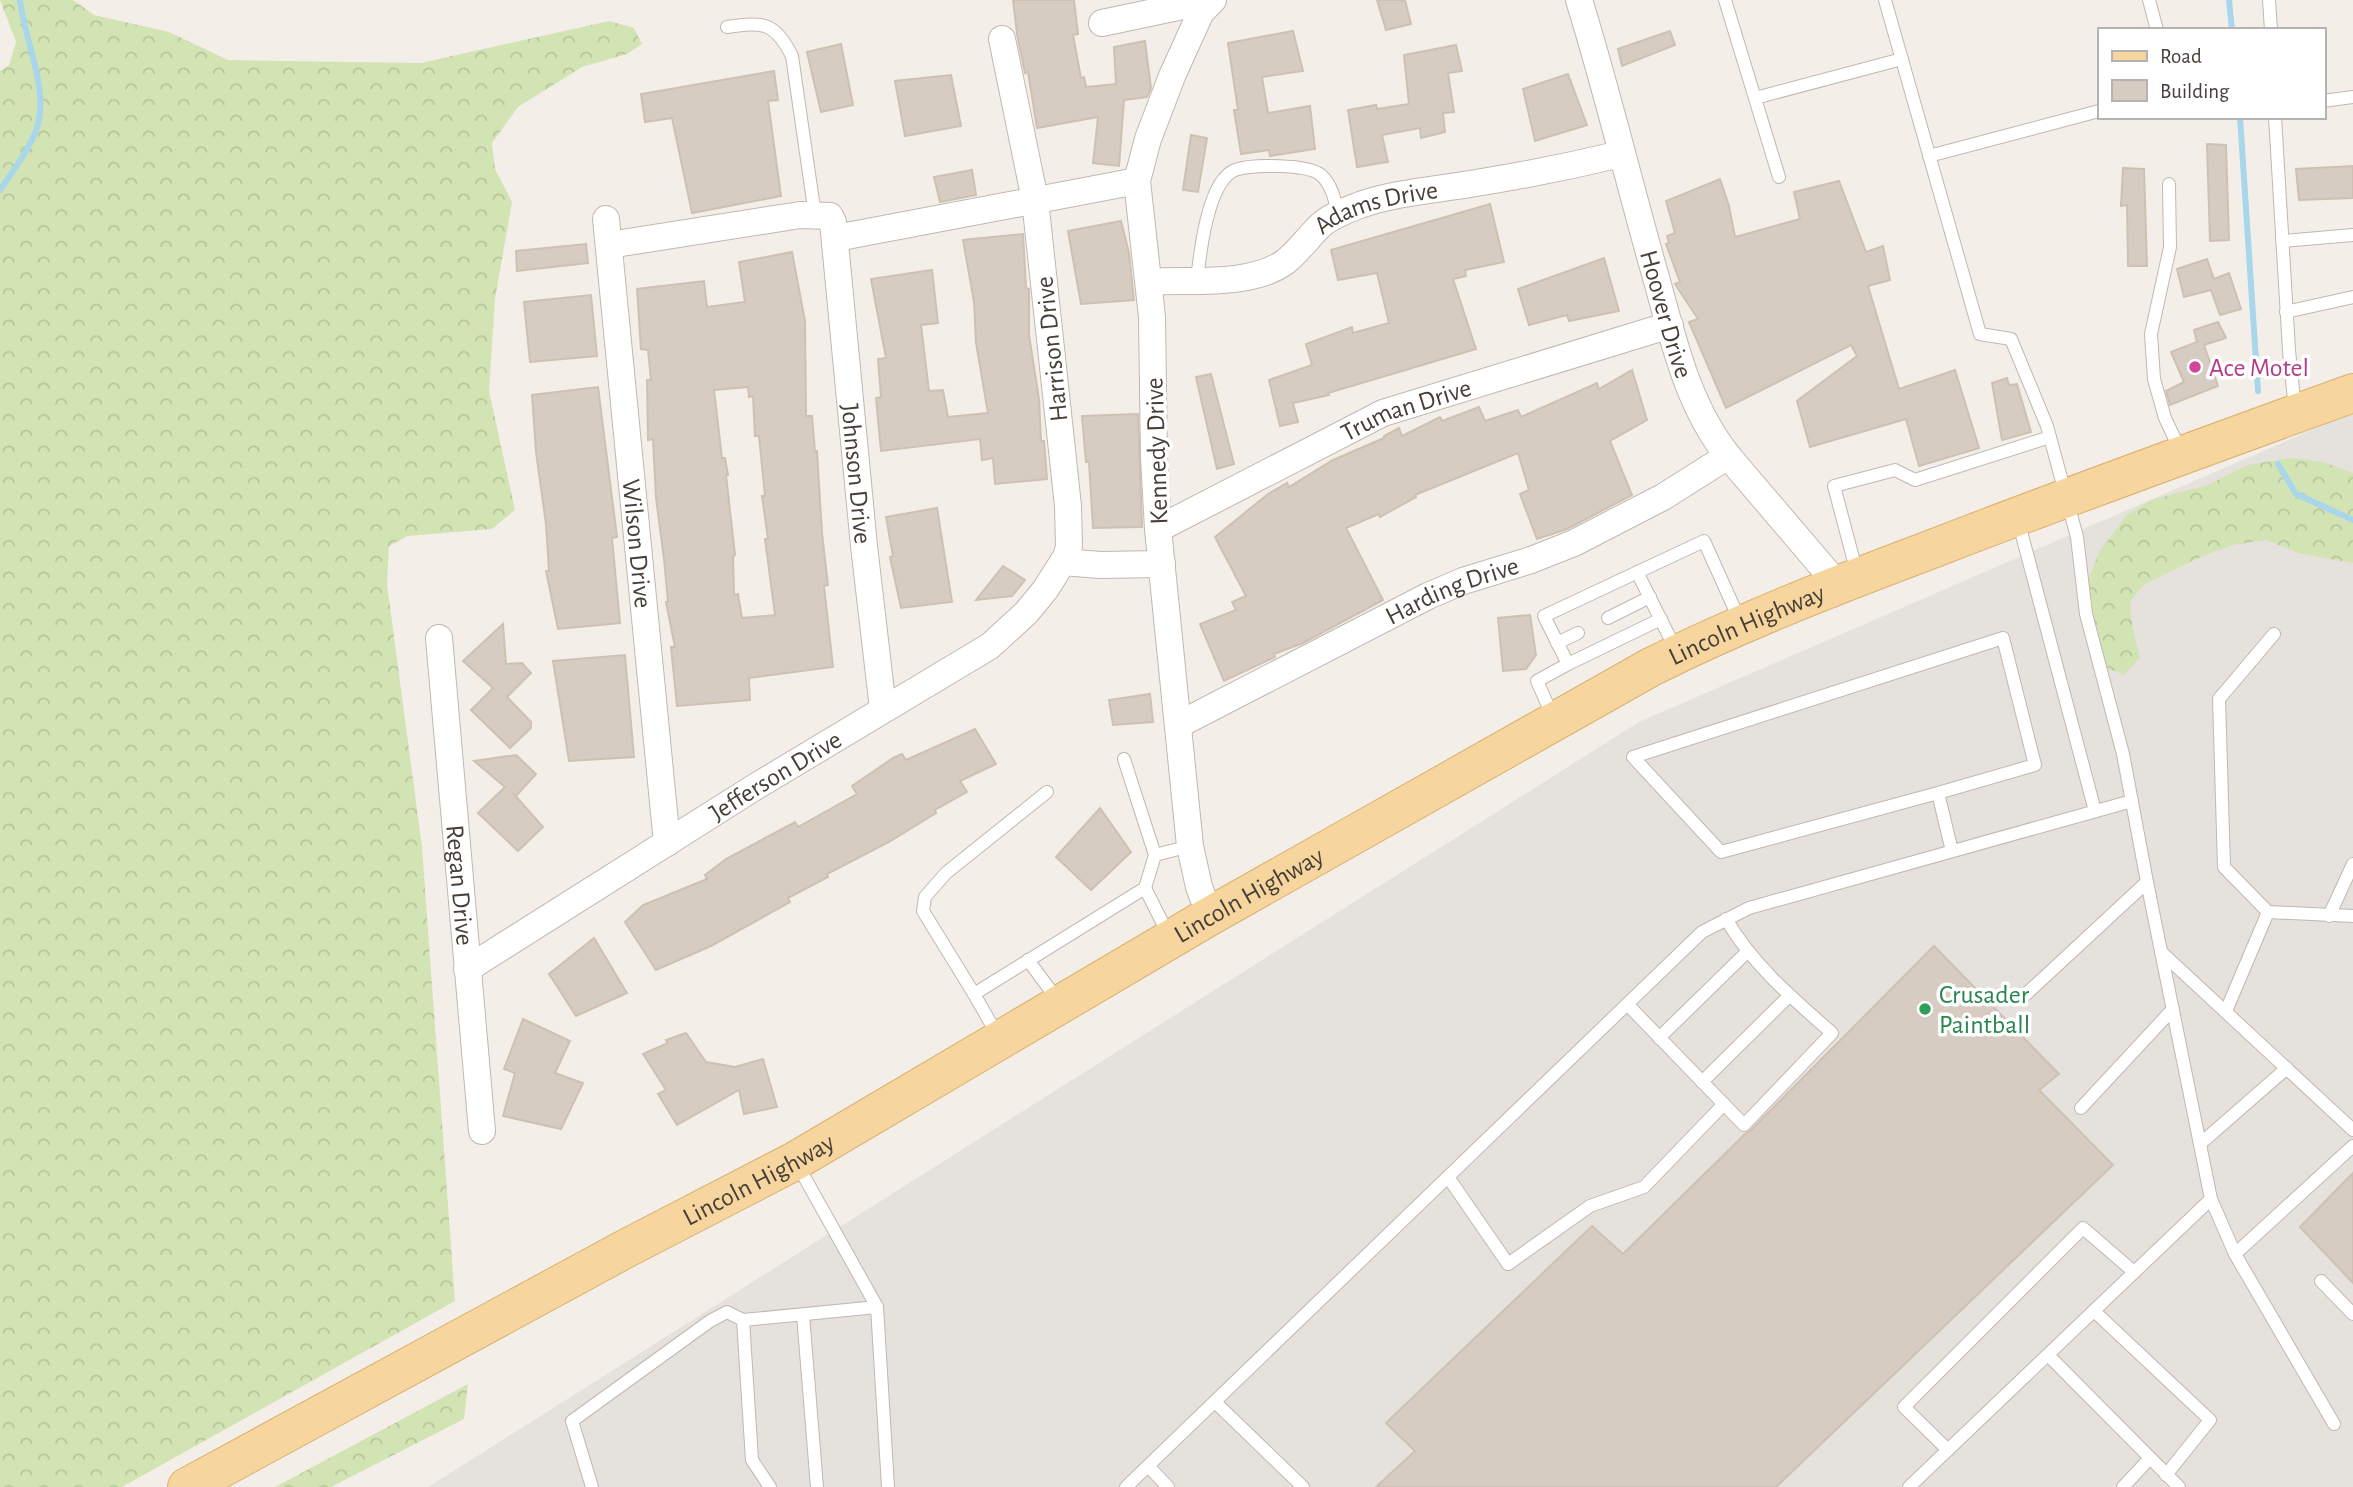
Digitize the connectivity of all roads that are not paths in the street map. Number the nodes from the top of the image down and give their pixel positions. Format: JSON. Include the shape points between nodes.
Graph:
{"nodes":[{"id":1,"x":1212,"y":0,"type":"edge"},
{"id":2,"x":1579,"y":0,"type":"edge"},
{"id":3,"x":1725,"y":0,"type":"edge"},
{"id":4,"x":1885,"y":0,"type":"edge"},
{"id":5,"x":2149,"y":0,"type":"edge"},
{"id":6,"x":2269,"y":0,"type":"edge"},
{"id":7,"x":1102,"y":23,"type":"dead end"},
{"id":8,"x":727,"y":27,"type":"dead end"},
{"id":9,"x":2156,"y":28,"type":"edge"},
{"id":10,"x":2271,"y":28,"type":"edge"},
{"id":11,"x":1002,"y":39,"type":"dead end"},
{"id":12,"x":1902,"y":59,"type":"junction"},
{"id":13,"x":2353,"y":97,"type":"edge"},
{"id":14,"x":1755,"y":98,"type":"junction"},
{"id":15,"x":2325,"y":101,"type":"edge"},
{"id":16,"x":2098,"y":111,"type":"edge"},
{"id":17,"x":2275,"y":119,"type":"edge"},
{"id":18,"x":1621,"y":154,"type":"junction"},
{"id":19,"x":1929,"y":156,"type":"junction"},
{"id":20,"x":1779,"y":177,"type":"dead end"},
{"id":21,"x":1137,"y":181,"type":"junction"},
{"id":22,"x":2169,"y":184,"type":"dead end"},
{"id":23,"x":1035,"y":200,"type":"junction"},
{"id":24,"x":1338,"y":214,"type":"junction"},
{"id":25,"x":815,"y":215,"type":"junction"},
{"id":26,"x":2353,"y":235,"type":"edge"},
{"id":27,"x":836,"y":238,"type":"junction"},
{"id":28,"x":2282,"y":241,"type":"junction"},
{"id":29,"x":1197,"y":280,"type":"junction"},
{"id":30,"x":1149,"y":282,"type":"junction"},
{"id":31,"x":2353,"y":297,"type":"edge"},
{"id":32,"x":2286,"y":312,"type":"junction"},
{"id":33,"x":1670,"y":325,"type":"junction"},
{"id":34,"x":2353,"y":393,"type":"edge"},
{"id":35,"x":2295,"y":414,"type":"junction"},
{"id":36,"x":2050,"y":437,"type":"junction"},
{"id":37,"x":2182,"y":455,"type":"junction"},
{"id":38,"x":1728,"y":456,"type":"junction"},
{"id":39,"x":2066,"y":498,"type":"junction"},
{"id":40,"x":2018,"y":516,"type":"junction"},
{"id":41,"x":1158,"y":529,"type":"junction"},
{"id":42,"x":1063,"y":562,"type":"junction"},
{"id":43,"x":1161,"y":564,"type":"junction"},
{"id":44,"x":1637,"y":572,"type":"junction"},
{"id":45,"x":1848,"y":581,"type":"junction"},
{"id":46,"x":1650,"y":597,"type":"junction"},
{"id":47,"x":1608,"y":618,"type":"dead end"},
{"id":48,"x":1661,"y":619,"type":"junction"},
{"id":49,"x":1742,"y":624,"type":"junction"},
{"id":50,"x":1578,"y":633,"type":"dead end"},
{"id":51,"x":2274,"y":634,"type":"dead end"},
{"id":52,"x":439,"y":638,"type":"dead end"},
{"id":53,"x":1558,"y":643,"type":"junction"},
{"id":54,"x":1677,"y":654,"type":"junction"},
{"id":55,"x":1568,"y":664,"type":"junction"},
{"id":56,"x":883,"y":709,"type":"junction"},
{"id":57,"x":1555,"y":720,"type":"junction"},
{"id":58,"x":1178,"y":726,"type":"junction"},
{"id":59,"x":1124,"y":759,"type":"dead end"},
{"id":60,"x":1047,"y":792,"type":"dead end"},
{"id":61,"x":1938,"y":793,"type":"junction"},
{"id":62,"x":2132,"y":800,"type":"junction"},
{"id":63,"x":2095,"y":811,"type":"junction"},
{"id":64,"x":667,"y":843,"type":"junction"},
{"id":65,"x":1190,"y":846,"type":"junction"},
{"id":66,"x":1952,"y":851,"type":"junction"},
{"id":67,"x":1155,"y":855,"type":"junction"},
{"id":68,"x":2353,"y":864,"type":"edge"},
{"id":69,"x":2147,"y":882,"type":"junction"},
{"id":70,"x":1145,"y":888,"type":"junction"},
{"id":71,"x":2268,"y":912,"type":"junction"},
{"id":72,"x":1210,"y":916,"type":"junction"},
{"id":73,"x":2329,"y":916,"type":"junction"},
{"id":74,"x":2353,"y":916,"type":"edge"},
{"id":75,"x":1726,"y":919,"type":"junction"},
{"id":76,"x":1171,"y":939,"type":"junction"},
{"id":77,"x":1748,"y":951,"type":"junction"},
{"id":78,"x":2161,"y":952,"type":"junction"},
{"id":79,"x":1028,"y":960,"type":"junction"},
{"id":80,"x":467,"y":969,"type":"junction"},
{"id":81,"x":974,"y":994,"type":"junction"},
{"id":82,"x":1789,"y":996,"type":"junction"},
{"id":83,"x":2024,"y":996,"type":"dead end"},
{"id":84,"x":1061,"y":1004,"type":"junction"},
{"id":85,"x":1627,"y":1004,"type":"junction"},
{"id":86,"x":2173,"y":1009,"type":"junction"},
{"id":87,"x":2226,"y":1011,"type":"junction"},
{"id":88,"x":1659,"y":1038,"type":"junction"},
{"id":89,"x":1000,"y":1040,"type":"junction"},
{"id":90,"x":2287,"y":1068,"type":"junction"},
{"id":91,"x":1702,"y":1082,"type":"junction"},
{"id":92,"x":1724,"y":1104,"type":"junction"},
{"id":93,"x":2081,"y":1108,"type":"dead end"},
{"id":94,"x":2353,"y":1130,"type":"edge"},
{"id":95,"x":482,"y":1131,"type":"dead end"},
{"id":96,"x":2200,"y":1144,"type":"junction"},
{"id":97,"x":2353,"y":1146,"type":"edge"},
{"id":98,"x":795,"y":1161,"type":"junction"},
{"id":99,"x":1448,"y":1177,"type":"junction"},
{"id":100,"x":2211,"y":1199,"type":"junction"},
{"id":101,"x":2235,"y":1254,"type":"junction"},
{"id":102,"x":2134,"y":1272,"type":"junction"},
{"id":103,"x":2321,"y":1280,"type":"dead end"},
{"id":104,"x":877,"y":1307,"type":"junction"},
{"id":105,"x":2094,"y":1311,"type":"junction"},
{"id":106,"x":2353,"y":1314,"type":"edge"},
{"id":107,"x":803,"y":1315,"type":"junction"},
{"id":108,"x":743,"y":1320,"type":"junction"},
{"id":109,"x":2048,"y":1355,"type":"junction"},
{"id":110,"x":1215,"y":1402,"type":"junction"},
{"id":111,"x":2334,"y":1424,"type":"dead end"},
{"id":112,"x":1948,"y":1450,"type":"junction"},
{"id":113,"x":2150,"y":1458,"type":"junction"},
{"id":114,"x":1148,"y":1466,"type":"junction"},
{"id":115,"x":2166,"y":1475,"type":"junction"},
{"id":116,"x":187,"y":1487,"type":"edge"},
{"id":117,"x":592,"y":1487,"type":"edge"},
{"id":118,"x":770,"y":1487,"type":"edge"},
{"id":119,"x":817,"y":1487,"type":"edge"},
{"id":120,"x":888,"y":1487,"type":"edge"},
{"id":121,"x":1126,"y":1487,"type":"edge"},
{"id":122,"x":1168,"y":1487,"type":"edge"},
{"id":123,"x":1304,"y":1487,"type":"edge"},
{"id":124,"x":1909,"y":1487,"type":"edge"},
{"id":125,"x":2123,"y":1487,"type":"edge"},
{"id":126,"x":2179,"y":1487,"type":"edge"}],
"edges":[{"from":1,"to":7,"type":"street"},
{"from":1,"to":21,"type":"street","name":"Kennedy Drive","via":[[1201,12],[1172,76]]},
{"from":2,"to":18,"type":"street","name":"Hoover Drive"},
{"from":3,"to":14,"type":"lane"},
{"from":4,"to":12,"type":"lane"},
{"from":5,"to":9,"type":"lane"},
{"from":6,"to":10,"type":"lane"},
{"from":8,"to":25,"type":"lane","via":[[755,23],[772,28],[792,56]]},
{"from":11,"to":23,"type":"street","name":"Harrison Drive"},
{"from":12,"to":14,"type":"lane"},
{"from":12,"to":19,"type":"lane"},
{"from":13,"to":15,"type":"lane"},
{"from":14,"to":20,"type":"lane"},
{"from":16,"to":19,"type":"lane"},
{"from":17,"to":28,"type":"lane"},
{"from":18,"to":24,"type":"street","name":"Adams Drive","via":[[1549,172],[1362,204]]},
{"from":18,"to":33,"type":"street","name":"Hoover Drive"},
{"from":19,"to":36,"type":"lane","via":[[1980,334],[2011,339]]},
{"from":21,"to":23,"type":"street"},
{"from":21,"to":30,"type":"street","name":"Kennedy Drive"},
{"from":22,"to":37,"type":"lane","via":[[2170,247],[2151,334],[2154,379]]},
{"from":23,"to":27,"type":"street"},
{"from":23,"to":42,"type":"street","name":"Harrison Drive","via":[[1068,506],[1069,547]]},
{"from":24,"to":29,"type":"street","name":"Adams Drive","via":[[1272,269],[1242,278]]},
{"from":24,"to":29,"type":"lane","via":[[1331,188],[1320,174],[1306,168],[1237,170],[1216,192]]},
{"from":25,"to":27,"type":"street","via":[[830,216]]},
{"from":25,"to":64,"type":"street","name":"Wilson Drive","via":[[607,232]]},
{"from":26,"to":28,"type":"lane"},
{"from":27,"to":56,"type":"street","name":"Johnson Drive"},
{"from":28,"to":32,"type":"lane"},
{"from":29,"to":30,"type":"street","name":"Adams Drive"},
{"from":30,"to":41,"type":"street","name":"Kennedy Drive"},
{"from":31,"to":32,"type":"lane"},
{"from":32,"to":35,"type":"lane"},
{"from":33,"to":38,"type":"street","name":"Hoover Drive","via":[[1698,411]]},
{"from":33,"to":41,"type":"street","name":"Truman Drive","via":[[1383,413]]},
{"from":34,"to":35,"type":"main road","name":"Lincoln Highway"},
{"from":35,"to":37,"type":"main road","name":"Lincoln Highway"},
{"from":36,"to":39,"type":"lane"},
{"from":36,"to":45,"type":"lane","via":[[1915,480],[1895,470],[1834,486]]},
{"from":37,"to":39,"type":"main road","name":"Lincoln Highway"},
{"from":38,"to":45,"type":"street","name":"Hoover Drive"},
{"from":38,"to":58,"type":"street","name":"Harding Drive","via":[[1631,515],[1574,543],[1428,596]]},
{"from":39,"to":40,"type":"main road","name":"Lincoln Highway"},
{"from":39,"to":62,"type":"lane","via":[[2077,537],[2086,614]]},
{"from":40,"to":45,"type":"main road","name":"Lincoln Highway"},
{"from":40,"to":63,"type":"lane"},
{"from":41,"to":43,"type":"street","name":"Kennedy Drive"},
{"from":42,"to":43,"type":"street"},
{"from":42,"to":56,"type":"street","name":"Jefferson Drive","via":[[1026,613],[990,646]]},
{"from":43,"to":58,"type":"street","name":"Kennedy Drive"},
{"from":44,"to":46,"type":"lane"},
{"from":44,"to":49,"type":"lane","via":[[1704,541]]},
{"from":44,"to":53,"type":"lane","via":[[1544,616]]},
{"from":45,"to":49,"type":"main road","name":"Lincoln Highway"},
{"from":46,"to":47,"type":"lane"},
{"from":46,"to":48,"type":"lane"},
{"from":48,"to":54,"type":"lane"},
{"from":48,"to":55,"type":"lane"},
{"from":49,"to":54,"type":"main road","name":"Lincoln Highway"},
{"from":50,"to":53,"type":"lane"},
{"from":51,"to":71,"type":"lane","via":[[2219,699],[2224,867]]},
{"from":52,"to":80,"type":"street","name":"Regan Drive"},
{"from":53,"to":55,"type":"lane"},
{"from":54,"to":57,"type":"main road","name":"Lincoln Highway"},
{"from":55,"to":57,"type":"lane","via":[[1537,681]]},
{"from":56,"to":64,"type":"street","name":"Jefferson Drive"},
{"from":57,"to":72,"type":"main road","name":"Lincoln Highway"},
{"from":58,"to":65,"type":"street","name":"Kennedy Drive"},
{"from":59,"to":67,"type":"lane"},
{"from":60,"to":81,"type":"lane","via":[[946,873],[925,897],[923,911]]},
{"from":61,"to":61,"type":"lane","via":[[1721,852],[1633,757],[2003,638],[2035,765]]},
{"from":61,"to":66,"type":"lane"},
{"from":62,"to":63,"type":"lane"},
{"from":62,"to":69,"type":"lane"},
{"from":63,"to":66,"type":"lane"},
{"from":64,"to":80,"type":"street","name":"Jefferson Drive"},
{"from":65,"to":67,"type":"lane"},
{"from":65,"to":72,"type":"street","name":"Kennedy Drive"},
{"from":66,"to":75,"type":"lane","via":[[1749,908]]},
{"from":67,"to":70,"type":"lane"},
{"from":68,"to":73,"type":"lane"},
{"from":69,"to":78,"type":"lane"},
{"from":69,"to":83,"type":"lane"},
{"from":70,"to":76,"type":"lane"},
{"from":70,"to":79,"type":"lane"},
{"from":71,"to":73,"type":"lane"},
{"from":71,"to":87,"type":"lane"},
{"from":72,"to":76,"type":"main road","name":"Lincoln Highway"},
{"from":73,"to":74,"type":"lane"},
{"from":75,"to":77,"type":"lane"},
{"from":75,"to":85,"type":"lane","via":[[1702,932]]},
{"from":76,"to":84,"type":"main road","name":"Lincoln Highway"},
{"from":77,"to":82,"type":"lane"},
{"from":77,"to":88,"type":"lane"},
{"from":78,"to":86,"type":"lane"},
{"from":78,"to":87,"type":"lane"},
{"from":79,"to":81,"type":"lane"},
{"from":79,"to":84,"type":"lane"},
{"from":80,"to":95,"type":"street","name":"Regan Drive"},
{"from":81,"to":89,"type":"lane"},
{"from":82,"to":91,"type":"lane"},
{"from":82,"to":92,"type":"lane","via":[[1832,1034],[1744,1125]]},
{"from":84,"to":89,"type":"main road","name":"Lincoln Highway"},
{"from":85,"to":88,"type":"lane"},
{"from":85,"to":99,"type":"lane"},
{"from":86,"to":93,"type":"lane"},
{"from":86,"to":96,"type":"lane"},
{"from":87,"to":90,"type":"lane"},
{"from":88,"to":91,"type":"lane"},
{"from":89,"to":98,"type":"main road","name":"Lincoln Highway"},
{"from":90,"to":94,"type":"lane"},
{"from":90,"to":96,"type":"lane"},
{"from":91,"to":92,"type":"lane"},
{"from":92,"to":99,"type":"lane","via":[[1644,1187],[1590,1206],[1508,1264]]},
{"from":96,"to":100,"type":"lane"},
{"from":97,"to":101,"type":"lane"},
{"from":98,"to":104,"type":"lane"},
{"from":98,"to":116,"type":"main road","name":"Lincoln Highway"},
{"from":99,"to":110,"type":"lane"},
{"from":100,"to":101,"type":"lane"},
{"from":100,"to":102,"type":"lane"},
{"from":101,"to":111,"type":"lane"},
{"from":102,"to":105,"type":"lane"},
{"from":102,"to":112,"type":"lane","via":[[2082,1228],[1904,1407]]},
{"from":103,"to":106,"type":"lane"},
{"from":104,"to":107,"type":"lane"},
{"from":104,"to":120,"type":"lane"},
{"from":105,"to":109,"type":"lane"},
{"from":105,"to":115,"type":"lane","via":[[2210,1420]]},
{"from":107,"to":108,"type":"lane"},
{"from":107,"to":119,"type":"lane"},
{"from":108,"to":117,"type":"lane","via":[[727,1312],[710,1321],[572,1421]]},
{"from":108,"to":118,"type":"lane","via":[[752,1460]]},
{"from":109,"to":112,"type":"lane"},
{"from":109,"to":113,"type":"lane"},
{"from":110,"to":114,"type":"lane"},
{"from":110,"to":123,"type":"lane"},
{"from":112,"to":124,"type":"lane"},
{"from":113,"to":115,"type":"lane"},
{"from":113,"to":125,"type":"lane"},
{"from":114,"to":121,"type":"lane"},
{"from":114,"to":122,"type":"lane"},
{"from":115,"to":126,"type":"lane"}]}
